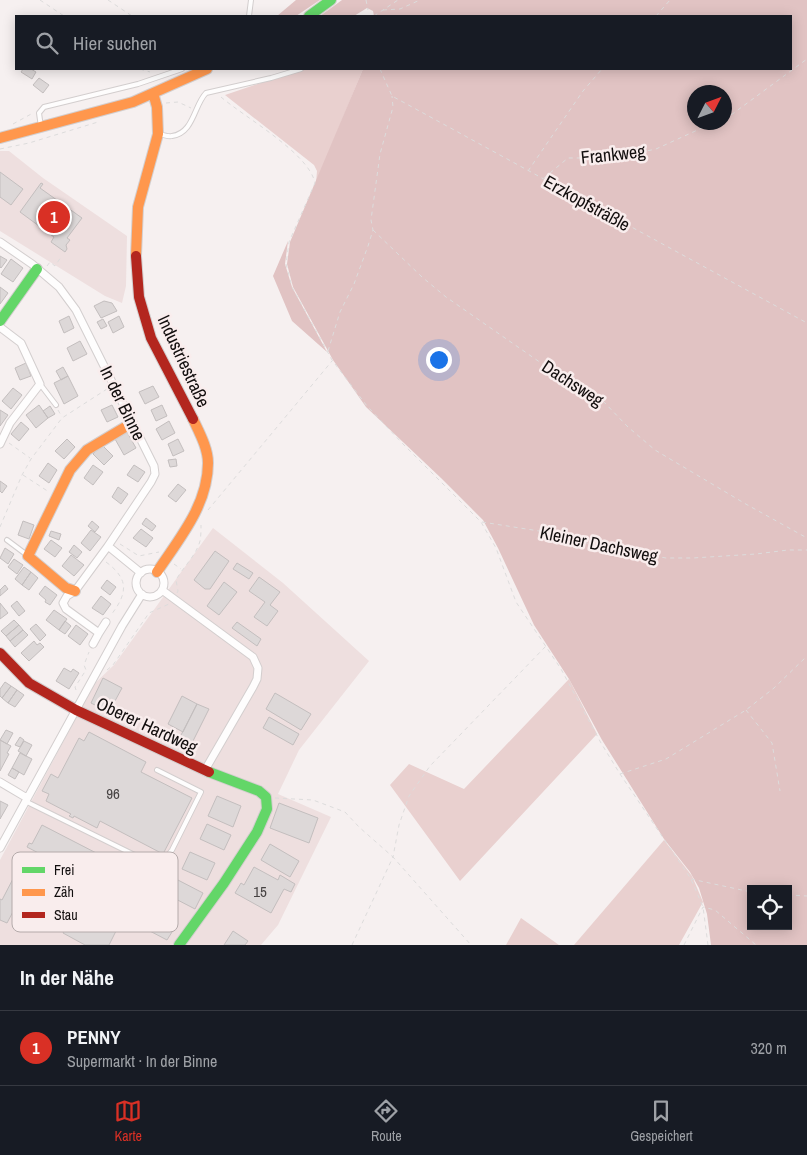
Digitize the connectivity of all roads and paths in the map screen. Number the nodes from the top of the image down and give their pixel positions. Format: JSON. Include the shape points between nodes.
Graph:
{"nodes":[{"id":1,"x":40,"y":0,"type":"edge"},
{"id":2,"x":108,"y":0,"type":"edge"},
{"id":3,"x":251,"y":0,"type":"edge"},
{"id":4,"x":331,"y":0,"type":"edge"},
{"id":5,"x":366,"y":0,"type":"edge"},
{"id":6,"x":398,"y":0,"type":"edge"},
{"id":7,"x":420,"y":0,"type":"edge"},
{"id":8,"x":670,"y":0,"type":"edge"},
{"id":9,"x":368,"y":10,"type":"dead end"},
{"id":10,"x":383,"y":10,"type":"junction"},
{"id":11,"x":62,"y":15,"type":"edge"},
{"id":12,"x":130,"y":15,"type":"edge"},
{"id":13,"x":249,"y":15,"type":"edge"},
{"id":14,"x":310,"y":15,"type":"edge"},
{"id":15,"x":376,"y":15,"type":"edge"},
{"id":16,"x":657,"y":15,"type":"edge"},
{"id":17,"x":807,"y":59,"type":"edge"},
{"id":18,"x":179,"y":70,"type":"edge"},
{"id":19,"x":205,"y":70,"type":"edge"},
{"id":20,"x":298,"y":70,"type":"edge"},
{"id":21,"x":380,"y":70,"type":"edge"},
{"id":22,"x":601,"y":70,"type":"edge"},
{"id":23,"x":215,"y":90,"type":"junction"},
{"id":24,"x":153,"y":93,"type":"junction"},
{"id":25,"x":392,"y":96,"type":"junction"},
{"id":26,"x":157,"y":107,"type":"junction"},
{"id":27,"x":196,"y":111,"type":"junction"},
{"id":28,"x":39,"y":113,"type":"junction"},
{"id":29,"x":732,"y":114,"type":"edge"},
{"id":30,"x":99,"y":122,"type":"dead end"},
{"id":31,"x":8,"y":127,"type":"dead end"},
{"id":32,"x":41,"y":128,"type":"junction"},
{"id":33,"x":698,"y":130,"type":"edge"},
{"id":34,"x":158,"y":134,"type":"junction"},
{"id":35,"x":0,"y":138,"type":"edge"},
{"id":36,"x":0,"y":149,"type":"edge"},
{"id":37,"x":528,"y":171,"type":"junction"},
{"id":38,"x":543,"y":179,"type":"junction"},
{"id":39,"x":373,"y":230,"type":"junction"},
{"id":40,"x":0,"y":242,"type":"edge"},
{"id":41,"x":61,"y":257,"type":"dead end"},
{"id":42,"x":39,"y":271,"type":"junction"},
{"id":43,"x":0,"y":321,"type":"edge"},
{"id":44,"x":807,"y":323,"type":"edge"},
{"id":45,"x":328,"y":352,"type":"junction"},
{"id":46,"x":332,"y":360,"type":"junction"},
{"id":47,"x":40,"y":384,"type":"junction"},
{"id":48,"x":114,"y":384,"type":"junction"},
{"id":49,"x":56,"y":405,"type":"joint"},
{"id":50,"x":62,"y":418,"type":"junction"},
{"id":51,"x":132,"y":423,"type":"junction"},
{"id":52,"x":1,"y":441,"type":"edge"},
{"id":53,"x":31,"y":459,"type":"junction"},
{"id":54,"x":22,"y":475,"type":"junction"},
{"id":55,"x":56,"y":497,"type":"junction"},
{"id":56,"x":205,"y":514,"type":"dead end"},
{"id":57,"x":1,"y":520,"type":"edge"},
{"id":58,"x":202,"y":521,"type":"dead end"},
{"id":59,"x":481,"y":522,"type":"junction"},
{"id":60,"x":0,"y":527,"type":"edge"},
{"id":61,"x":807,"y":538,"type":"edge"},
{"id":62,"x":113,"y":539,"type":"junction"},
{"id":63,"x":7,"y":540,"type":"dead end"},
{"id":64,"x":108,"y":546,"type":"junction"},
{"id":65,"x":807,"y":550,"type":"edge"},
{"id":66,"x":28,"y":556,"type":"junction"},
{"id":67,"x":100,"y":557,"type":"junction"},
{"id":68,"x":166,"y":558,"type":"junction"},
{"id":69,"x":182,"y":569,"type":"junction"},
{"id":70,"x":157,"y":572,"type":"junction"},
{"id":71,"x":141,"y":573,"type":"junction"},
{"id":72,"x":162,"y":590,"type":"junction"},
{"id":73,"x":75,"y":591,"type":"junction"},
{"id":74,"x":142,"y":594,"type":"junction"},
{"id":75,"x":173,"y":598,"type":"junction"},
{"id":76,"x":106,"y":622,"type":"joint"},
{"id":77,"x":99,"y":633,"type":"junction"},
{"id":78,"x":93,"y":644,"type":"joint"},
{"id":79,"x":546,"y":646,"type":"junction"},
{"id":80,"x":0,"y":653,"type":"edge"},
{"id":81,"x":807,"y":656,"type":"edge"},
{"id":82,"x":104,"y":672,"type":"dead end"},
{"id":83,"x":84,"y":695,"type":"junction"},
{"id":84,"x":76,"y":710,"type":"junction"},
{"id":85,"x":746,"y":710,"type":"junction"},
{"id":86,"x":156,"y":770,"type":"dead end"},
{"id":87,"x":205,"y":770,"type":"junction"},
{"id":88,"x":620,"y":774,"type":"junction"},
{"id":89,"x":0,"y":782,"type":"edge"},
{"id":90,"x":780,"y":791,"type":"dead end"},
{"id":91,"x":266,"y":797,"type":"junction"},
{"id":92,"x":26,"y":800,"type":"junction"},
{"id":93,"x":0,"y":848,"type":"edge"},
{"id":94,"x":130,"y":852,"type":"edge"},
{"id":95,"x":171,"y":852,"type":"edge"},
{"id":96,"x":393,"y":858,"type":"junction"},
{"id":97,"x":691,"y":879,"type":"junction"},
{"id":98,"x":747,"y":891,"type":"edge"},
{"id":99,"x":792,"y":895,"type":"edge"},
{"id":100,"x":807,"y":896,"type":"edge"},
{"id":101,"x":703,"y":907,"type":"junction"},
{"id":102,"x":179,"y":945,"type":"edge"},
{"id":103,"x":352,"y":945,"type":"edge"},
{"id":104,"x":471,"y":945,"type":"edge"},
{"id":105,"x":684,"y":945,"type":"edge"},
{"id":106,"x":708,"y":945,"type":"edge"},
{"id":107,"x":756,"y":945,"type":"edge"}],
"edges":[{"from":1,"to":11,"type":"path"},
{"from":2,"to":12,"type":"path"},
{"from":3,"to":13,"type":"lane"},
{"from":4,"to":14,"type":"street"},
{"from":5,"to":9,"type":"path"},
{"from":6,"to":10,"type":"path"},
{"from":7,"to":10,"type":"path","via":[[400,9]]},
{"from":8,"to":16,"type":"path"},
{"from":10,"to":15,"type":"path"},
{"from":17,"to":29,"type":"path"},
{"from":18,"to":28,"type":"lane","via":[[138,84],[44,107]]},
{"from":19,"to":24,"type":"street"},
{"from":20,"to":23,"type":"lane"},
{"from":21,"to":25,"type":"path"},
{"from":22,"to":37,"type":"path"},
{"from":23,"to":27,"type":"lane","via":[[202,96]]},
{"from":23,"to":45,"type":"path","via":[[299,156],[314,176],[315,183],[289,242],[286,264],[292,287]]},
{"from":24,"to":26,"type":"street","name":"Industriestraße"},
{"from":24,"to":32,"type":"street","via":[[133,102]]},
{"from":25,"to":37,"type":"path","name":"Erzkopfsträßle"},
{"from":25,"to":39,"type":"path","via":[[394,107],[380,154],[371,220]]},
{"from":26,"to":27,"type":"path","via":[[178,102]]},
{"from":26,"to":34,"type":"street","name":"Industriestraße"},
{"from":27,"to":34,"type":"lane","via":[[183,131],[173,136]]},
{"from":28,"to":31,"type":"path"},
{"from":28,"to":32,"type":"lane"},
{"from":30,"to":36,"type":"path"},
{"from":32,"to":35,"type":"street"},
{"from":33,"to":38,"type":"path","name":"Frankweg","via":[[656,149],[613,158],[568,158]]},
{"from":34,"to":68,"type":"street","name":"Industriestraße","via":[[138,207],[135,248],[139,297],[151,338],[188,407],[208,461],[206,484],[196,514]]},
{"from":37,"to":38,"type":"path","name":"Erzkopfsträßle"},
{"from":38,"to":44,"type":"path","name":"Erzkopfsträßle"},
{"from":39,"to":45,"type":"path"},
{"from":39,"to":61,"type":"path","name":"Dachsweg","via":[[446,297],[577,388],[602,400],[655,450]]},
{"from":40,"to":42,"type":"street","name":"In der Binne"},
{"from":41,"to":42,"type":"path","via":[[55,266],[50,262]]},
{"from":42,"to":43,"type":"street"},
{"from":42,"to":48,"type":"street","name":"In der Binne","via":[[59,287],[76,310]]},
{"from":43,"to":47,"type":"street","via":[[21,343]]},
{"from":45,"to":46,"type":"path"},
{"from":46,"to":56,"type":"path"},
{"from":46,"to":59,"type":"path","via":[[367,406]]},
{"from":47,"to":49,"type":"lane"},
{"from":47,"to":52,"type":"street","via":[[10,423]]},
{"from":48,"to":50,"type":"path"},
{"from":48,"to":51,"type":"street","name":"In der Binne"},
{"from":49,"to":50,"type":"path"},
{"from":50,"to":53,"type":"path"},
{"from":51,"to":55,"type":"street","via":[[87,450],[70,470]]},
{"from":51,"to":62,"type":"street","name":"In der Binne","via":[[155,474]]},
{"from":52,"to":53,"type":"path"},
{"from":53,"to":54,"type":"path"},
{"from":54,"to":55,"type":"path"},
{"from":54,"to":57,"type":"path"},
{"from":55,"to":66,"type":"street"},
{"from":57,"to":60,"type":"path"},
{"from":58,"to":69,"type":"path","via":[[200,540]]},
{"from":59,"to":65,"type":"path","name":"Kleiner Dachsweg","via":[[666,558]]},
{"from":59,"to":79,"type":"path","via":[[496,548],[516,602]]},
{"from":62,"to":64,"type":"street","name":"In der Binne"},
{"from":62,"to":68,"type":"path","via":[[139,556],[159,552]]},
{"from":63,"to":66,"type":"lane"},
{"from":64,"to":67,"type":"street","name":"In der Binne"},
{"from":64,"to":71,"type":"street"},
{"from":66,"to":73,"type":"street","via":[[66,588]]},
{"from":67,"to":73,"type":"street","name":"In der Binne"},
{"from":67,"to":76,"type":"path","via":[[116,569],[124,585],[120,603]]},
{"from":68,"to":69,"type":"path"},
{"from":68,"to":70,"type":"street","name":"Industriestraße"},
{"from":69,"to":75,"type":"path","via":[[176,580],[178,591]]},
{"from":70,"to":71,"type":"street","via":[[147,570]]},
{"from":70,"to":72,"type":"street","via":[[163,578]]},
{"from":71,"to":74,"type":"street","via":[[136,583]]},
{"from":72,"to":74,"type":"street","via":[[150,597]]},
{"from":72,"to":75,"type":"street","name":"Oberer Hardweg"},
{"from":73,"to":77,"type":"street","name":"In der Binne","via":[[63,603],[66,609]]},
{"from":74,"to":83,"type":"street"},
{"from":75,"to":82,"type":"path","via":[[167,606],[160,606],[149,613],[113,665]]},
{"from":75,"to":87,"type":"street","name":"Oberer Hardweg","via":[[254,657],[258,668],[253,687]]},
{"from":76,"to":77,"type":"street"},
{"from":77,"to":78,"type":"street"},
{"from":78,"to":83,"type":"path","via":[[85,658],[86,670],[75,687]]},
{"from":79,"to":88,"type":"path"},
{"from":79,"to":96,"type":"path","via":[[430,766],[409,796]]},
{"from":80,"to":84,"type":"street","name":"Oberer Hardweg","via":[[29,683]]},
{"from":81,"to":85,"type":"path"},
{"from":83,"to":84,"type":"street"},
{"from":84,"to":87,"type":"street","name":"Oberer Hardweg"},
{"from":84,"to":92,"type":"street"},
{"from":85,"to":88,"type":"path","via":[[666,759]]},
{"from":85,"to":90,"type":"path","via":[[772,743]]},
{"from":86,"to":95,"type":"lane","via":[[200,792]]},
{"from":87,"to":91,"type":"street","name":"Oberer Hardweg","via":[[259,791]]},
{"from":88,"to":97,"type":"path"},
{"from":89,"to":92,"type":"street"},
{"from":91,"to":96,"type":"path","via":[[313,800],[345,812]]},
{"from":91,"to":102,"type":"street","via":[[267,808],[257,832]]},
{"from":92,"to":93,"type":"street"},
{"from":92,"to":94,"type":"lane"},
{"from":96,"to":103,"type":"path"},
{"from":96,"to":104,"type":"path"},
{"from":97,"to":98,"type":"path"},
{"from":97,"to":101,"type":"path"},
{"from":99,"to":100,"type":"path"},
{"from":101,"to":105,"type":"path"},
{"from":101,"to":106,"type":"path"},
{"from":101,"to":107,"type":"path","via":[[715,910]]}]}
